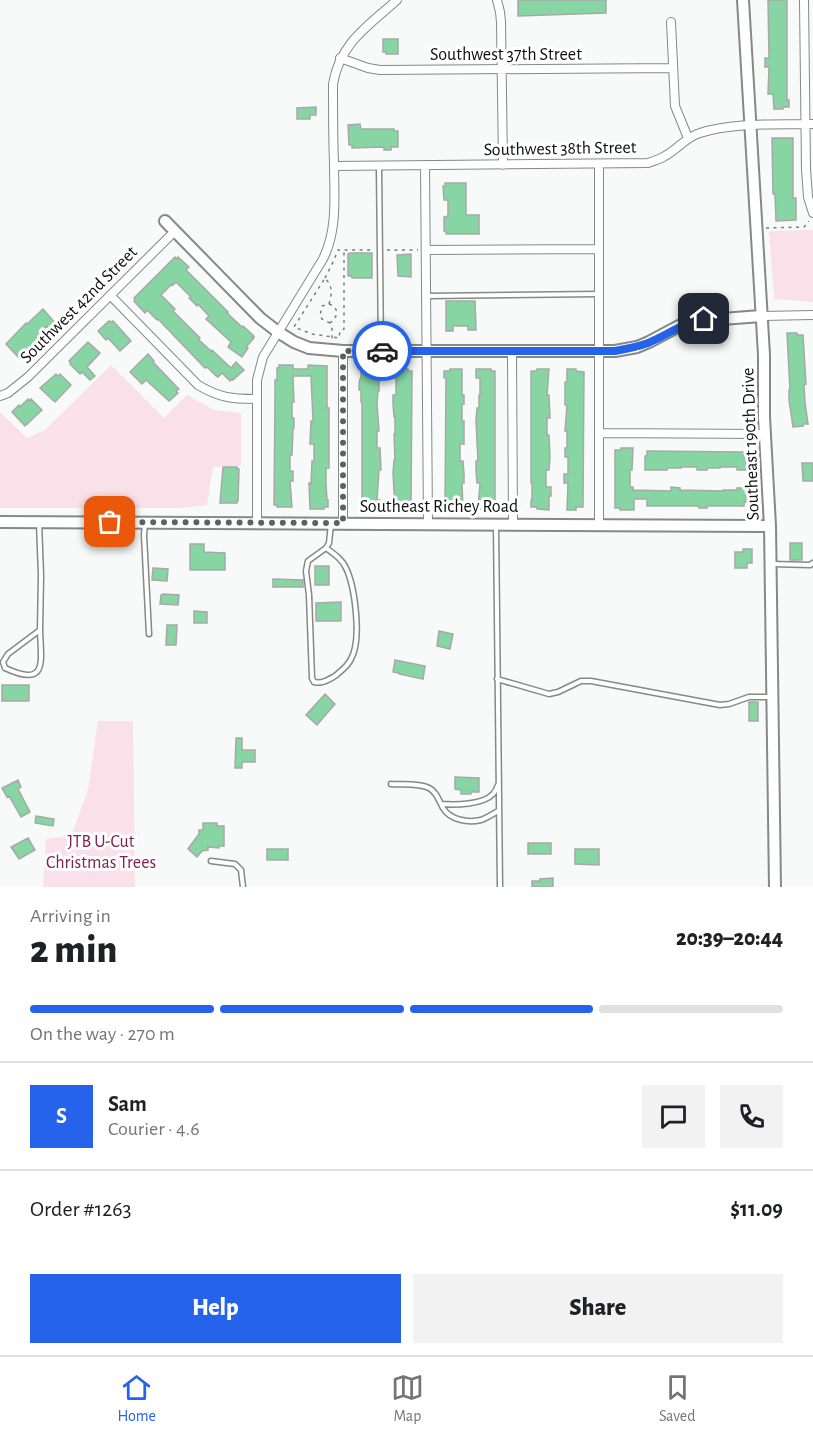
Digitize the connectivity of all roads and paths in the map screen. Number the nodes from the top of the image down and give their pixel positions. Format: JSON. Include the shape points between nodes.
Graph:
{"nodes":[{"id":1,"x":397,"y":0,"type":"edge"},
{"id":2,"x":497,"y":0,"type":"edge"},
{"id":3,"x":743,"y":0,"type":"edge"},
{"id":4,"x":804,"y":0,"type":"edge"},
{"id":5,"x":671,"y":22,"type":"dead end"},
{"id":6,"x":340,"y":58,"type":"junction"},
{"id":7,"x":673,"y":68,"type":"junction"},
{"id":8,"x":502,"y":70,"type":"junction"},
{"id":9,"x":809,"y":124,"type":"edge"},
{"id":10,"x":750,"y":126,"type":"junction"},
{"id":11,"x":688,"y":138,"type":"junction"},
{"id":12,"x":599,"y":164,"type":"junction"},
{"id":13,"x":379,"y":165,"type":"junction"},
{"id":14,"x":425,"y":165,"type":"junction"},
{"id":15,"x":503,"y":165,"type":"junction"},
{"id":16,"x":334,"y":166,"type":"junction"},
{"id":17,"x":810,"y":181,"type":"edge"},
{"id":18,"x":813,"y":213,"type":"edge"},
{"id":19,"x":813,"y":220,"type":"edge"},
{"id":20,"x":165,"y":221,"type":"dead end"},
{"id":21,"x":756,"y":229,"type":"junction"},
{"id":22,"x":175,"y":231,"type":"junction"},
{"id":23,"x":599,"y":249,"type":"junction"},
{"id":24,"x":338,"y":250,"type":"dead end"},
{"id":25,"x":344,"y":250,"type":"dead end"},
{"id":26,"x":426,"y":250,"type":"junction"},
{"id":27,"x":325,"y":278,"type":"junction"},
{"id":28,"x":599,"y":294,"type":"junction"},
{"id":29,"x":110,"y":295,"type":"junction"},
{"id":30,"x":427,"y":296,"type":"junction"},
{"id":31,"x":329,"y":304,"type":"junction"},
{"id":32,"x":813,"y":315,"type":"edge"},
{"id":33,"x":761,"y":316,"type":"junction"},
{"id":34,"x":330,"y":323,"type":"junction"},
{"id":35,"x":278,"y":332,"type":"junction"},
{"id":36,"x":332,"y":337,"type":"junction"},
{"id":37,"x":332,"y":343,"type":"dead end"},
{"id":38,"x":343,"y":351,"type":"junction"},
{"id":39,"x":381,"y":351,"type":"junction"},
{"id":40,"x":428,"y":351,"type":"junction"},
{"id":41,"x":512,"y":352,"type":"junction"},
{"id":42,"x":599,"y":352,"type":"junction"},
{"id":43,"x":0,"y":396,"type":"edge"},
{"id":44,"x":257,"y":399,"type":"junction"},
{"id":45,"x":599,"y":433,"type":"junction"},
{"id":46,"x":765,"y":434,"type":"junction"},
{"id":47,"x":0,"y":522,"type":"edge"},
{"id":48,"x":39,"y":522,"type":"junction"},
{"id":49,"x":145,"y":522,"type":"junction"},
{"id":50,"x":257,"y":523,"type":"junction"},
{"id":51,"x":331,"y":523,"type":"junction"},
{"id":52,"x":343,"y":523,"type":"junction"},
{"id":53,"x":428,"y":524,"type":"junction"},
{"id":54,"x":496,"y":524,"type":"junction"},
{"id":55,"x":513,"y":524,"type":"junction"},
{"id":56,"x":599,"y":525,"type":"junction"},
{"id":57,"x":770,"y":526,"type":"junction"},
{"id":58,"x":326,"y":548,"type":"junction"},
{"id":59,"x":813,"y":563,"type":"edge"},
{"id":60,"x":771,"y":564,"type":"junction"},
{"id":61,"x":40,"y":630,"type":"junction"},
{"id":62,"x":149,"y":634,"type":"dead end"},
{"id":63,"x":497,"y":680,"type":"junction"},
{"id":64,"x":773,"y":697,"type":"junction"},
{"id":65,"x":391,"y":784,"type":"dead end"},
{"id":66,"x":499,"y":784,"type":"junction"},
{"id":67,"x":441,"y":804,"type":"junction"},
{"id":68,"x":499,"y":810,"type":"junction"},
{"id":69,"x":211,"y":861,"type":"dead end"},
{"id":70,"x":243,"y":887,"type":"edge"},
{"id":71,"x":500,"y":887,"type":"edge"},
{"id":72,"x":775,"y":887,"type":"edge"}],
"edges":[{"from":1,"to":6,"type":"street","via":[[350,42]]},
{"from":2,"to":8,"type":"street"},
{"from":3,"to":10,"type":"main road","name":"Southeast 190th Drive"},
{"from":4,"to":9,"type":"street"},
{"from":5,"to":7,"type":"street"},
{"from":6,"to":8,"type":"street","name":"Southwest 37th Street","via":[[380,70]]},
{"from":6,"to":16,"type":"street","via":[[333,84]]},
{"from":7,"to":8,"type":"street","name":"Southwest 37th Street"},
{"from":7,"to":11,"type":"street","via":[[675,106]]},
{"from":8,"to":15,"type":"street"},
{"from":9,"to":10,"type":"street","name":"Southwest 38th Street"},
{"from":9,"to":17,"type":"street"},
{"from":10,"to":11,"type":"street","name":"Southwest 38th Street","via":[[715,129]]},
{"from":10,"to":21,"type":"main road","name":"Southeast 190th Drive"},
{"from":11,"to":12,"type":"street","name":"Southwest 38th Street","via":[[664,158],[648,163]]},
{"from":12,"to":15,"type":"street","name":"Southwest 38th Street"},
{"from":12,"to":23,"type":"street"},
{"from":13,"to":14,"type":"street","name":"Southwest 38th Street"},
{"from":13,"to":16,"type":"street","name":"Southwest 38th Street"},
{"from":13,"to":39,"type":"lane"},
{"from":14,"to":15,"type":"street","name":"Southwest 38th Street"},
{"from":14,"to":26,"type":"street"},
{"from":16,"to":35,"type":"street","via":[[334,218],[329,248]]},
{"from":17,"to":18,"type":"street","via":[[808,198]]},
{"from":19,"to":21,"type":"path","via":[[804,227]]},
{"from":20,"to":22,"type":"main road"},
{"from":21,"to":33,"type":"main road","name":"Southeast 190th Drive"},
{"from":22,"to":29,"type":"street","name":"Southwest 42nd Street"},
{"from":22,"to":35,"type":"main road"},
{"from":23,"to":26,"type":"street"},
{"from":23,"to":28,"type":"street"},
{"from":24,"to":27,"type":"path"},
{"from":25,"to":36,"type":"path","via":[[344,329],[339,338]]},
{"from":26,"to":30,"type":"street"},
{"from":27,"to":31,"type":"path","via":[[331,287]]},
{"from":27,"to":36,"type":"path","via":[[294,327]]},
{"from":28,"to":30,"type":"lane"},
{"from":28,"to":42,"type":"street"},
{"from":29,"to":43,"type":"street","name":"Southwest 42nd Street","via":[[28,376]]},
{"from":29,"to":44,"type":"street","via":[[198,385],[233,399]]},
{"from":30,"to":40,"type":"street"},
{"from":31,"to":34,"type":"path","via":[[337,313]]},
{"from":31,"to":34,"type":"path","via":[[322,306],[320,316]]},
{"from":32,"to":33,"type":"street"},
{"from":33,"to":42,"type":"main road","via":[[696,321],[637,347]]},
{"from":33,"to":46,"type":"main road","name":"Southeast 190th Drive"},
{"from":34,"to":36,"type":"path"},
{"from":35,"to":38,"type":"main road","via":[[309,348]]},
{"from":35,"to":44,"type":"street","via":[[262,357]]},
{"from":36,"to":37,"type":"path"},
{"from":38,"to":39,"type":"main road"},
{"from":38,"to":52,"type":"street"},
{"from":39,"to":40,"type":"main road"},
{"from":40,"to":41,"type":"main road"},
{"from":40,"to":53,"type":"street"},
{"from":41,"to":42,"type":"main road"},
{"from":41,"to":55,"type":"street"},
{"from":42,"to":45,"type":"street"},
{"from":44,"to":50,"type":"street"},
{"from":45,"to":46,"type":"street"},
{"from":45,"to":56,"type":"street"},
{"from":46,"to":57,"type":"main road","name":"Southeast 190th Drive"},
{"from":47,"to":48,"type":"main road","name":"Southeast Richey Road"},
{"from":48,"to":49,"type":"main road","name":"Southeast Richey Road"},
{"from":48,"to":61,"type":"lane"},
{"from":49,"to":50,"type":"main road","name":"Southeast Richey Road"},
{"from":49,"to":62,"type":"lane"},
{"from":50,"to":51,"type":"main road","name":"Southeast Richey Road"},
{"from":51,"to":52,"type":"main road","name":"Southeast Richey Road"},
{"from":51,"to":58,"type":"lane"},
{"from":52,"to":53,"type":"main road","name":"Southeast Richey Road"},
{"from":53,"to":54,"type":"main road","name":"Southeast Richey Road"},
{"from":54,"to":55,"type":"main road","name":"Southeast Richey Road"},
{"from":54,"to":63,"type":"lane"},
{"from":55,"to":56,"type":"main road","name":"Southeast Richey Road"},
{"from":56,"to":57,"type":"main road","name":"Southeast Richey Road"},
{"from":57,"to":60,"type":"main road","name":"Southeast 190th Drive"},
{"from":58,"to":58,"type":"lane","via":[[308,561],[306,571],[312,678],[317,683],[334,677],[347,666],[357,628],[347,569]]},
{"from":59,"to":60,"type":"lane"},
{"from":60,"to":64,"type":"main road","name":"Southeast 190th Drive"},
{"from":61,"to":61,"type":"lane","via":[[8,654],[3,662],[5,668],[19,675],[38,672]]},
{"from":63,"to":64,"type":"lane","via":[[549,693],[591,681],[720,705],[749,697]]},
{"from":63,"to":66,"type":"lane"},
{"from":64,"to":72,"type":"main road","name":"Southeast 190th Drive"},
{"from":65,"to":67,"type":"lane","via":[[429,788]]},
{"from":66,"to":67,"type":"lane","via":[[493,795],[482,800]]},
{"from":66,"to":68,"type":"lane"},
{"from":67,"to":68,"type":"lane","via":[[456,819],[480,820]]},
{"from":68,"to":71,"type":"lane"},
{"from":69,"to":70,"type":"lane","via":[[235,864],[241,870]]}]}
